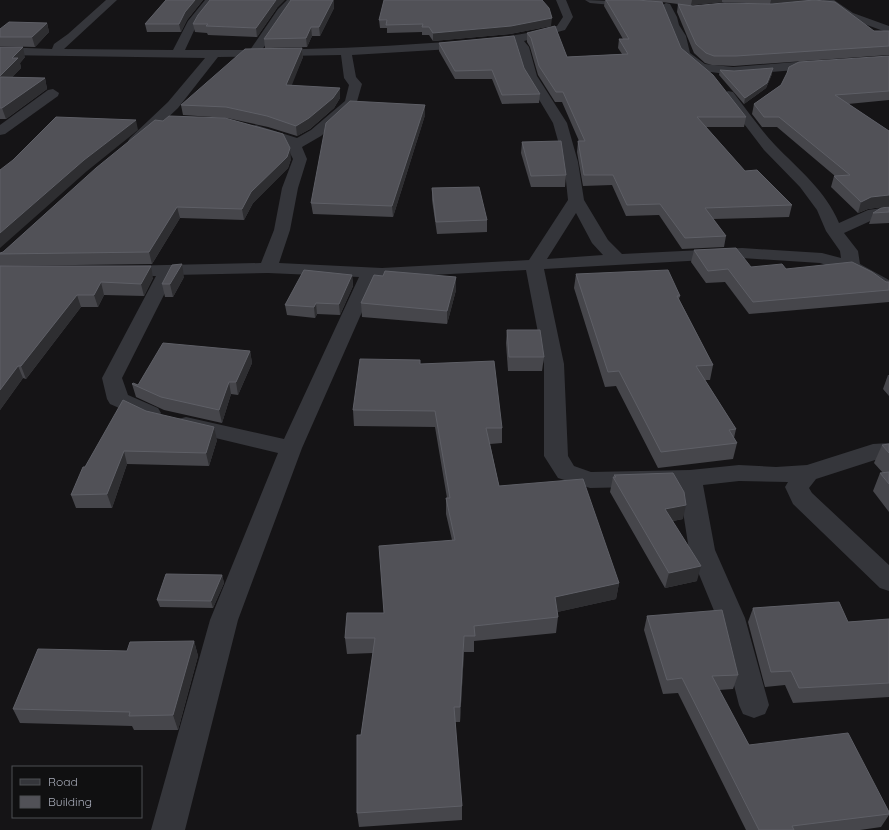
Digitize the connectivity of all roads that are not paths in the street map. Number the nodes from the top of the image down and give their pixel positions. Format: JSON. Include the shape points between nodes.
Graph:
{"nodes":[{"id":1,"x":112,"y":0,"type":"edge"},
{"id":2,"x":210,"y":0,"type":"edge"},
{"id":3,"x":293,"y":0,"type":"edge"},
{"id":4,"x":561,"y":0,"type":"edge"},
{"id":5,"x":569,"y":0,"type":"edge"},
{"id":6,"x":590,"y":0,"type":"edge"},
{"id":7,"x":852,"y":2,"type":"dead end"},
{"id":8,"x":829,"y":5,"type":"edge"},
{"id":9,"x":889,"y":30,"type":"edge"},
{"id":10,"x":517,"y":39,"type":"junction"},
{"id":11,"x":0,"y":51,"type":"edge"},
{"id":12,"x":346,"y":52,"type":"junction"},
{"id":13,"x":58,"y":53,"type":"junction"},
{"id":14,"x":178,"y":53,"type":"junction"},
{"id":15,"x":215,"y":53,"type":"junction"},
{"id":16,"x":253,"y":54,"type":"junction"},
{"id":17,"x":833,"y":63,"type":"edge"},
{"id":18,"x":795,"y":66,"type":"junction"},
{"id":19,"x":704,"y":68,"type":"junction"},
{"id":20,"x":780,"y":80,"type":"dead end"},
{"id":21,"x":53,"y":93,"type":"dead end"},
{"id":22,"x":158,"y":120,"type":"junction"},
{"id":23,"x":174,"y":121,"type":"edge"},
{"id":24,"x":242,"y":126,"type":"edge"},
{"id":25,"x":0,"y":131,"type":"edge"},
{"id":26,"x":294,"y":146,"type":"junction"},
{"id":27,"x":126,"y":148,"type":"edge"},
{"id":28,"x":576,"y":200,"type":"junction"},
{"id":29,"x":889,"y":212,"type":"edge"},
{"id":30,"x":834,"y":231,"type":"junction"},
{"id":31,"x":618,"y":261,"type":"junction"},
{"id":32,"x":534,"y":265,"type":"junction"},
{"id":33,"x":851,"y":267,"type":"junction"},
{"id":34,"x":268,"y":268,"type":"junction"},
{"id":35,"x":168,"y":270,"type":"junction"},
{"id":36,"x":105,"y":272,"type":"edge"},
{"id":37,"x":370,"y":273,"type":"junction"},
{"id":38,"x":889,"y":289,"type":"edge"},
{"id":39,"x":290,"y":448,"type":"junction"},
{"id":40,"x":889,"y":451,"type":"edge"},
{"id":41,"x":808,"y":473,"type":"junction"},
{"id":42,"x":690,"y":478,"type":"junction"},
{"id":43,"x":889,"y":581,"type":"edge"},
{"id":44,"x":754,"y":705,"type":"dead end"},
{"id":45,"x":168,"y":830,"type":"edge"}],
"edges":[{"from":1,"to":13,"type":"street","via":[[58,46]]},
{"from":2,"to":14,"type":"street","via":[[193,21]]},
{"from":3,"to":16,"type":"street","via":[[282,11]]},
{"from":4,"to":5,"type":"street"},
{"from":4,"to":10,"type":"street","via":[[568,17],[561,28]]},
{"from":6,"to":19,"type":"street","via":[[660,6],[672,17],[685,54]]},
{"from":7,"to":8,"type":"street"},
{"from":8,"to":9,"type":"street"},
{"from":10,"to":12,"type":"street"},
{"from":10,"to":28,"type":"street","via":[[523,47],[531,76],[560,123],[571,162]]},
{"from":11,"to":13,"type":"street"},
{"from":12,"to":16,"type":"street"},
{"from":12,"to":26,"type":"street","via":[[350,78],[356,84],[351,102],[316,133]]},
{"from":13,"to":14,"type":"street"},
{"from":14,"to":15,"type":"street"},
{"from":15,"to":16,"type":"street"},
{"from":15,"to":22,"type":"street"},
{"from":17,"to":18,"type":"street"},
{"from":18,"to":19,"type":"street","via":[[733,71]]},
{"from":18,"to":20,"type":"street","via":[[780,73]]},
{"from":19,"to":30,"type":"street","via":[[748,110],[769,147],[825,209]]},
{"from":21,"to":25,"type":"street"},
{"from":22,"to":23,"type":"street"},
{"from":22,"to":27,"type":"street"},
{"from":24,"to":26,"type":"street","via":[[291,140]]},
{"from":26,"to":34,"type":"street","via":[[300,159],[290,188],[282,230]]},
{"from":28,"to":31,"type":"street","via":[[601,243]]},
{"from":28,"to":32,"type":"street"},
{"from":29,"to":30,"type":"street","via":[[874,213]]},
{"from":30,"to":33,"type":"street","via":[[849,251]]},
{"from":31,"to":32,"type":"street"},
{"from":31,"to":33,"type":"street","via":[[742,253],[822,258]]},
{"from":32,"to":37,"type":"street"},
{"from":32,"to":42,"type":"street","via":[[554,364],[556,456],[566,472],[590,480]]},
{"from":33,"to":38,"type":"street"},
{"from":34,"to":35,"type":"street"},
{"from":34,"to":37,"type":"street"},
{"from":35,"to":36,"type":"street"},
{"from":35,"to":39,"type":"street","via":[[112,378],[118,399],[158,417]]},
{"from":37,"to":39,"type":"street"},
{"from":39,"to":45,"type":"street","via":[[224,620]]},
{"from":40,"to":41,"type":"street","via":[[873,452]]},
{"from":41,"to":42,"type":"street","via":[[739,473]]},
{"from":41,"to":43,"type":"street","via":[[797,487],[802,498]]},
{"from":42,"to":44,"type":"street","via":[[702,550],[731,618]]}]}
